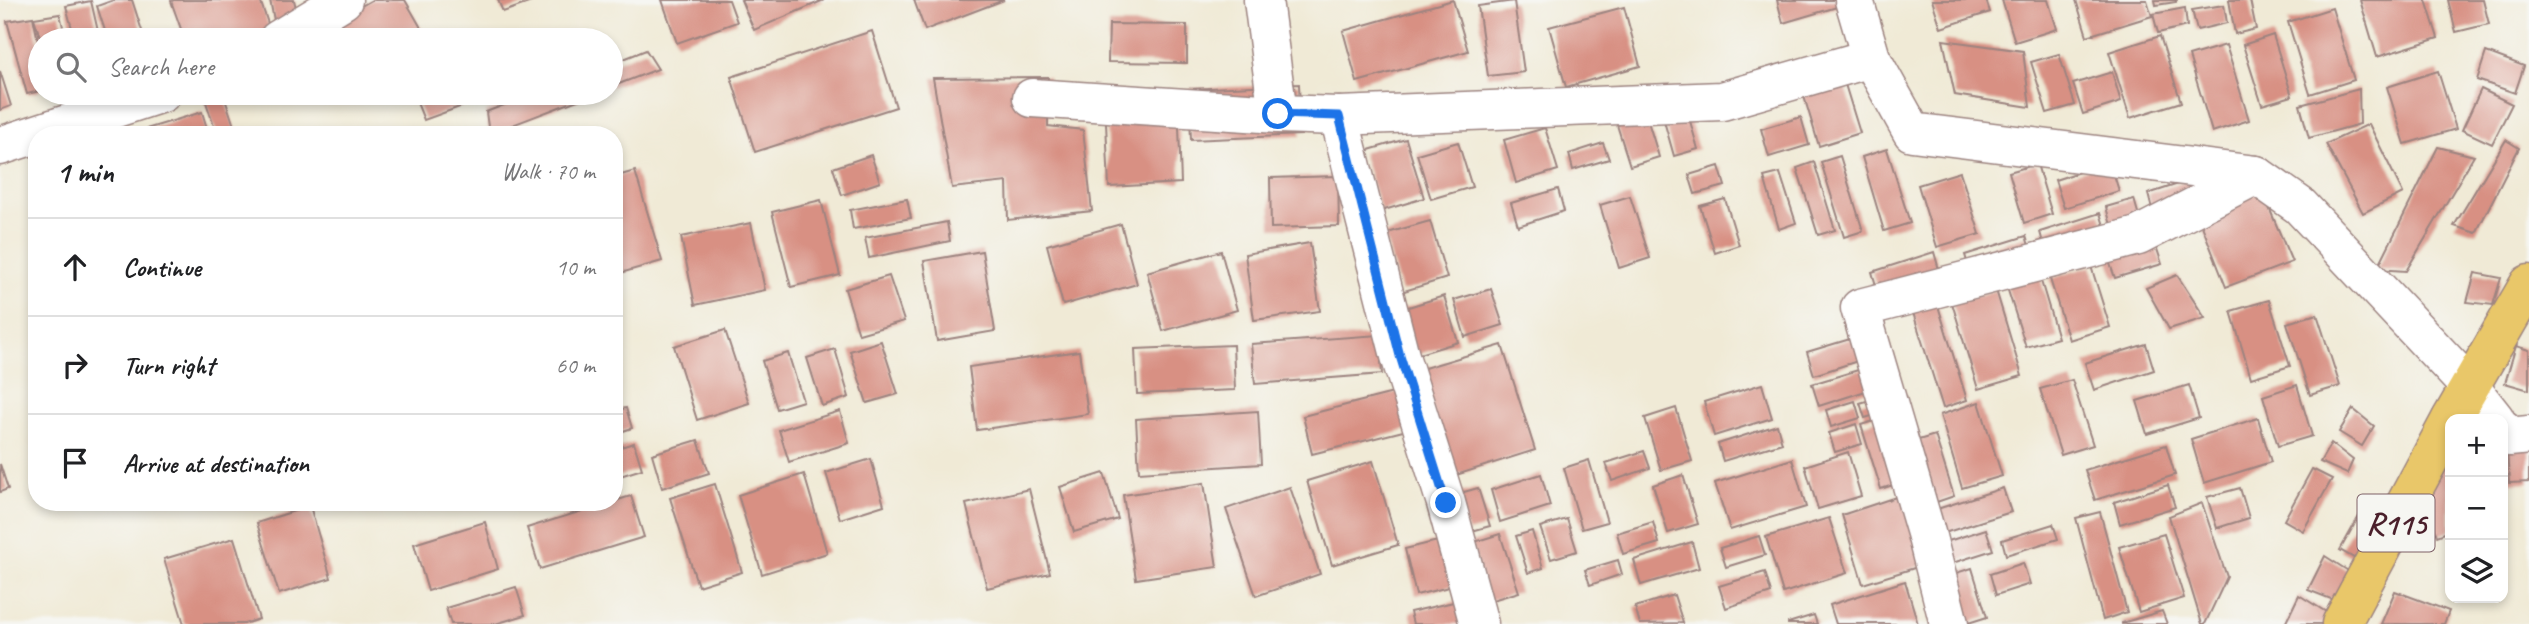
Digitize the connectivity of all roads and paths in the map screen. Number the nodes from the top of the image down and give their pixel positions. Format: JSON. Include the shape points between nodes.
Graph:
{"nodes":[{"id":1,"x":343,"y":0,"type":"edge"},
{"id":2,"x":1263,"y":0,"type":"edge"},
{"id":3,"x":1854,"y":0,"type":"edge"},
{"id":4,"x":298,"y":28,"type":"edge"},
{"id":5,"x":1871,"y":58,"type":"junction"},
{"id":6,"x":1032,"y":98,"type":"dead end"},
{"id":7,"x":125,"y":105,"type":"edge"},
{"id":8,"x":1278,"y":114,"type":"junction"},
{"id":9,"x":1339,"y":116,"type":"junction"},
{"id":10,"x":61,"y":126,"type":"edge"},
{"id":11,"x":28,"y":137,"type":"edge"},
{"id":12,"x":0,"y":146,"type":"edge"},
{"id":13,"x":2256,"y":175,"type":"junction"},
{"id":14,"x":2529,"y":284,"type":"edge"},
{"id":15,"x":2469,"y":386,"type":"junction"},
{"id":16,"x":2454,"y":414,"type":"edge"},
{"id":17,"x":2491,"y":414,"type":"edge"},
{"id":18,"x":2445,"y":431,"type":"edge"},
{"id":19,"x":2529,"y":435,"type":"edge"},
{"id":20,"x":2508,"y":436,"type":"edge"},
{"id":21,"x":1479,"y":624,"type":"edge"},
{"id":22,"x":1949,"y":624,"type":"edge"},
{"id":23,"x":2341,"y":624,"type":"edge"}],
"edges":[{"from":1,"to":4,"type":"street"},
{"from":2,"to":8,"type":"street"},
{"from":3,"to":5,"type":"street"},
{"from":5,"to":9,"type":"street","via":[[1722,101]]},
{"from":5,"to":13,"type":"street","via":[[1912,132]]},
{"from":6,"to":8,"type":"street"},
{"from":7,"to":10,"type":"street"},
{"from":8,"to":9,"type":"street"},
{"from":9,"to":21,"type":"street","via":[[1400,356]]},
{"from":11,"to":12,"type":"street"},
{"from":13,"to":15,"type":"street","via":[[2300,206]]},
{"from":13,"to":22,"type":"street","via":[[2138,236],[1860,308]]},
{"from":14,"to":15,"type":"main road","number":"R115"},
{"from":15,"to":16,"type":"main road","number":"R115"},
{"from":15,"to":17,"type":"street"},
{"from":18,"to":23,"type":"main road","number":"R115"},
{"from":19,"to":20,"type":"street"}]}
